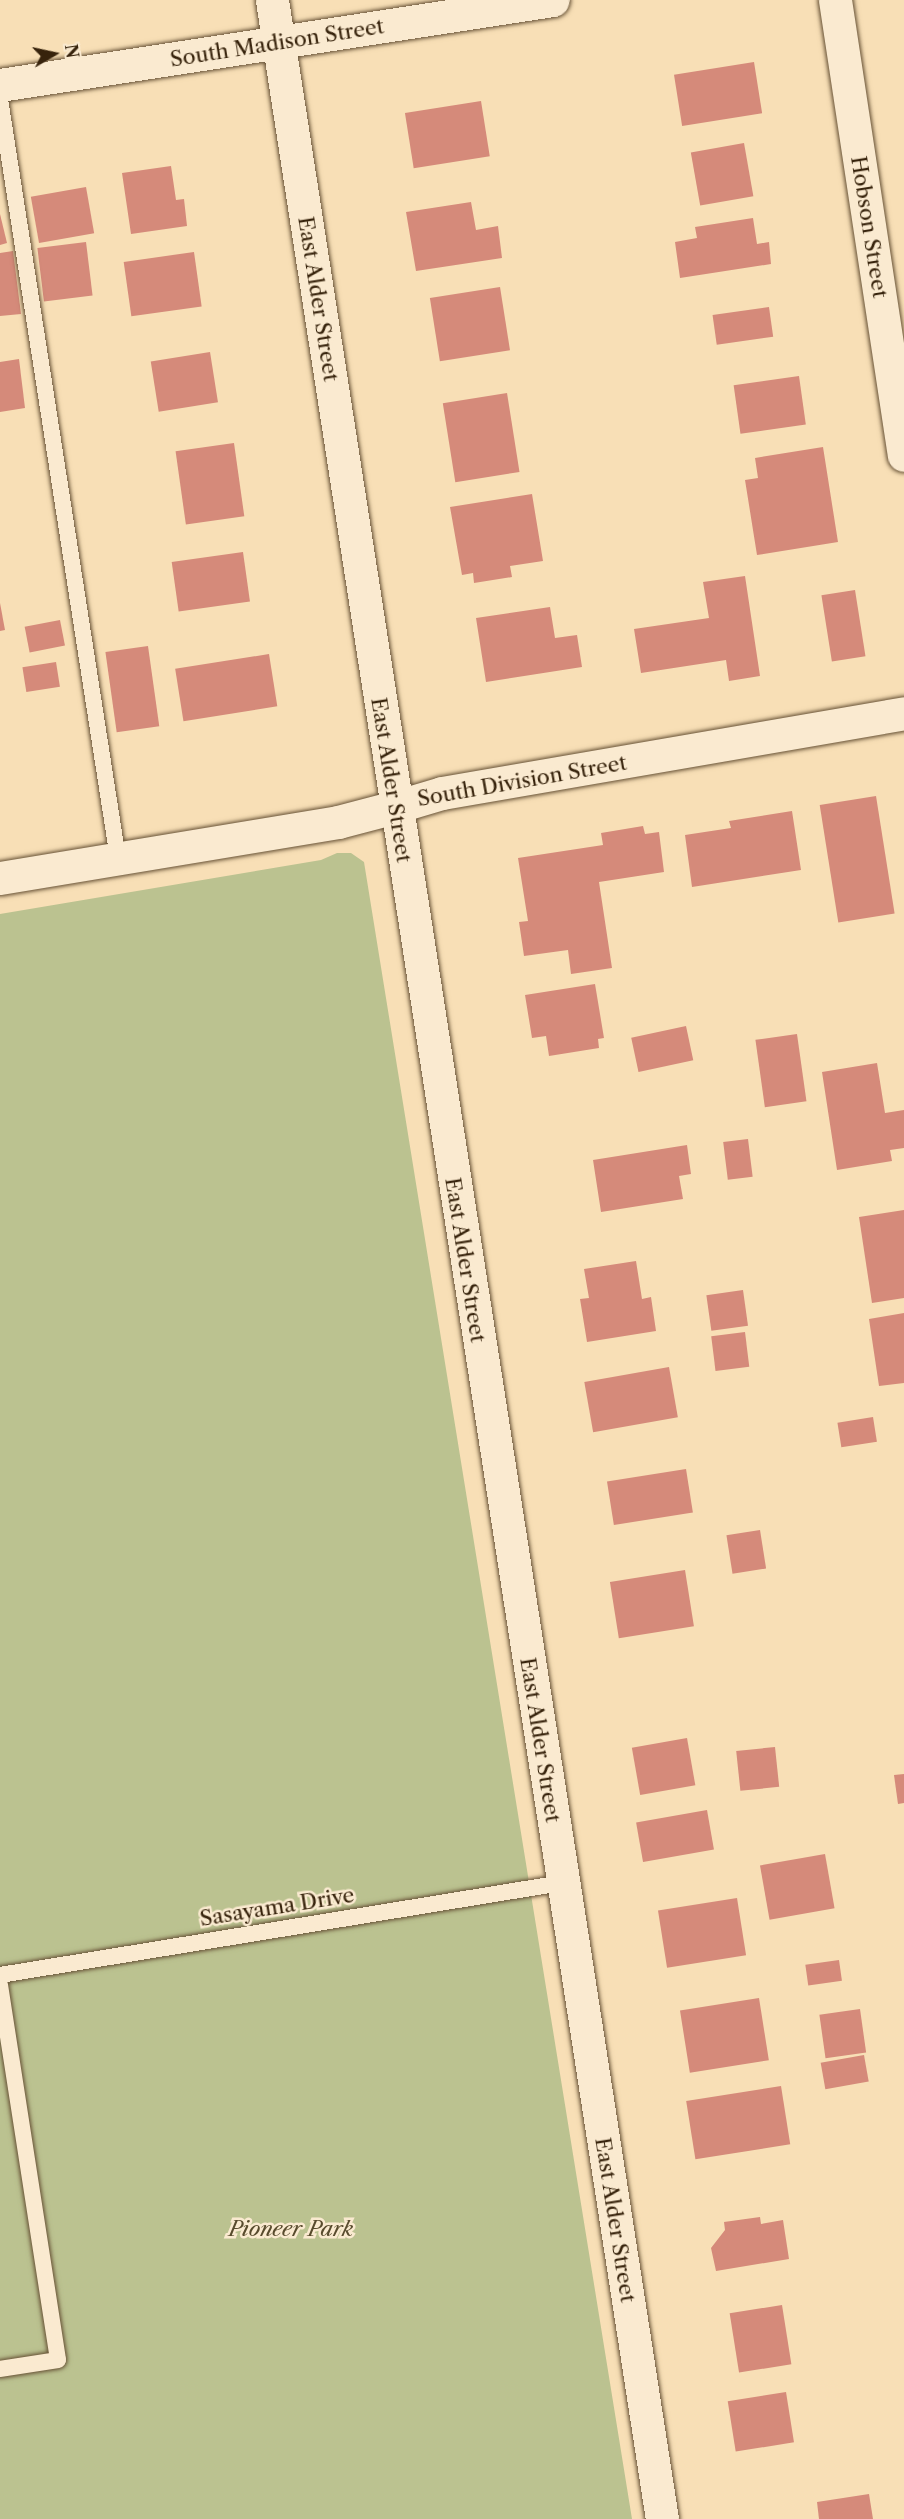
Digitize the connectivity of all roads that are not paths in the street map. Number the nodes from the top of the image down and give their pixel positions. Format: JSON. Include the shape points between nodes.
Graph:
{"nodes":[{"id":1,"x":272,"y":0,"type":"edge"},
{"id":2,"x":553,"y":0,"type":"edge"},
{"id":3,"x":835,"y":0,"type":"edge"},
{"id":4,"x":279,"y":42,"type":"junction"},
{"id":5,"x":0,"y":85,"type":"edge"},
{"id":6,"x":0,"y":99,"type":"edge"},
{"id":7,"x":904,"y":455,"type":"edge"},
{"id":8,"x":904,"y":713,"type":"edge"},
{"id":9,"x":395,"y":807,"type":"junction"},
{"id":10,"x":118,"y":859,"type":"junction"},
{"id":11,"x":0,"y":878,"type":"edge"},
{"id":12,"x":562,"y":1883,"type":"junction"},
{"id":13,"x":0,"y":1975,"type":"edge"},
{"id":14,"x":0,"y":1985,"type":"edge"},
{"id":15,"x":0,"y":2369,"type":"edge"},
{"id":16,"x":662,"y":2519,"type":"edge"}],
"edges":[{"from":1,"to":4,"type":"main road","name":"East Alder Street"},
{"from":2,"to":4,"type":"main road","name":"South Madison Street"},
{"from":3,"to":7,"type":"main road","name":"Hobson Street"},
{"from":4,"to":5,"type":"main road","name":"South Madison Street"},
{"from":4,"to":9,"type":"main road","name":"East Alder Street"},
{"from":6,"to":10,"type":"lane"},
{"from":8,"to":9,"type":"main road","name":"South Division Street","via":[[442,793]]},
{"from":9,"to":10,"type":"main road","name":"South Division Street","via":[[338,822]]},
{"from":9,"to":12,"type":"main road","name":"East Alder Street"},
{"from":10,"to":11,"type":"main road","name":"South Division Street"},
{"from":12,"to":13,"type":"lane","name":"Sasayama Drive"},
{"from":12,"to":16,"type":"main road","name":"East Alder Street"},
{"from":14,"to":15,"type":"lane","via":[[58,2360]]}]}
